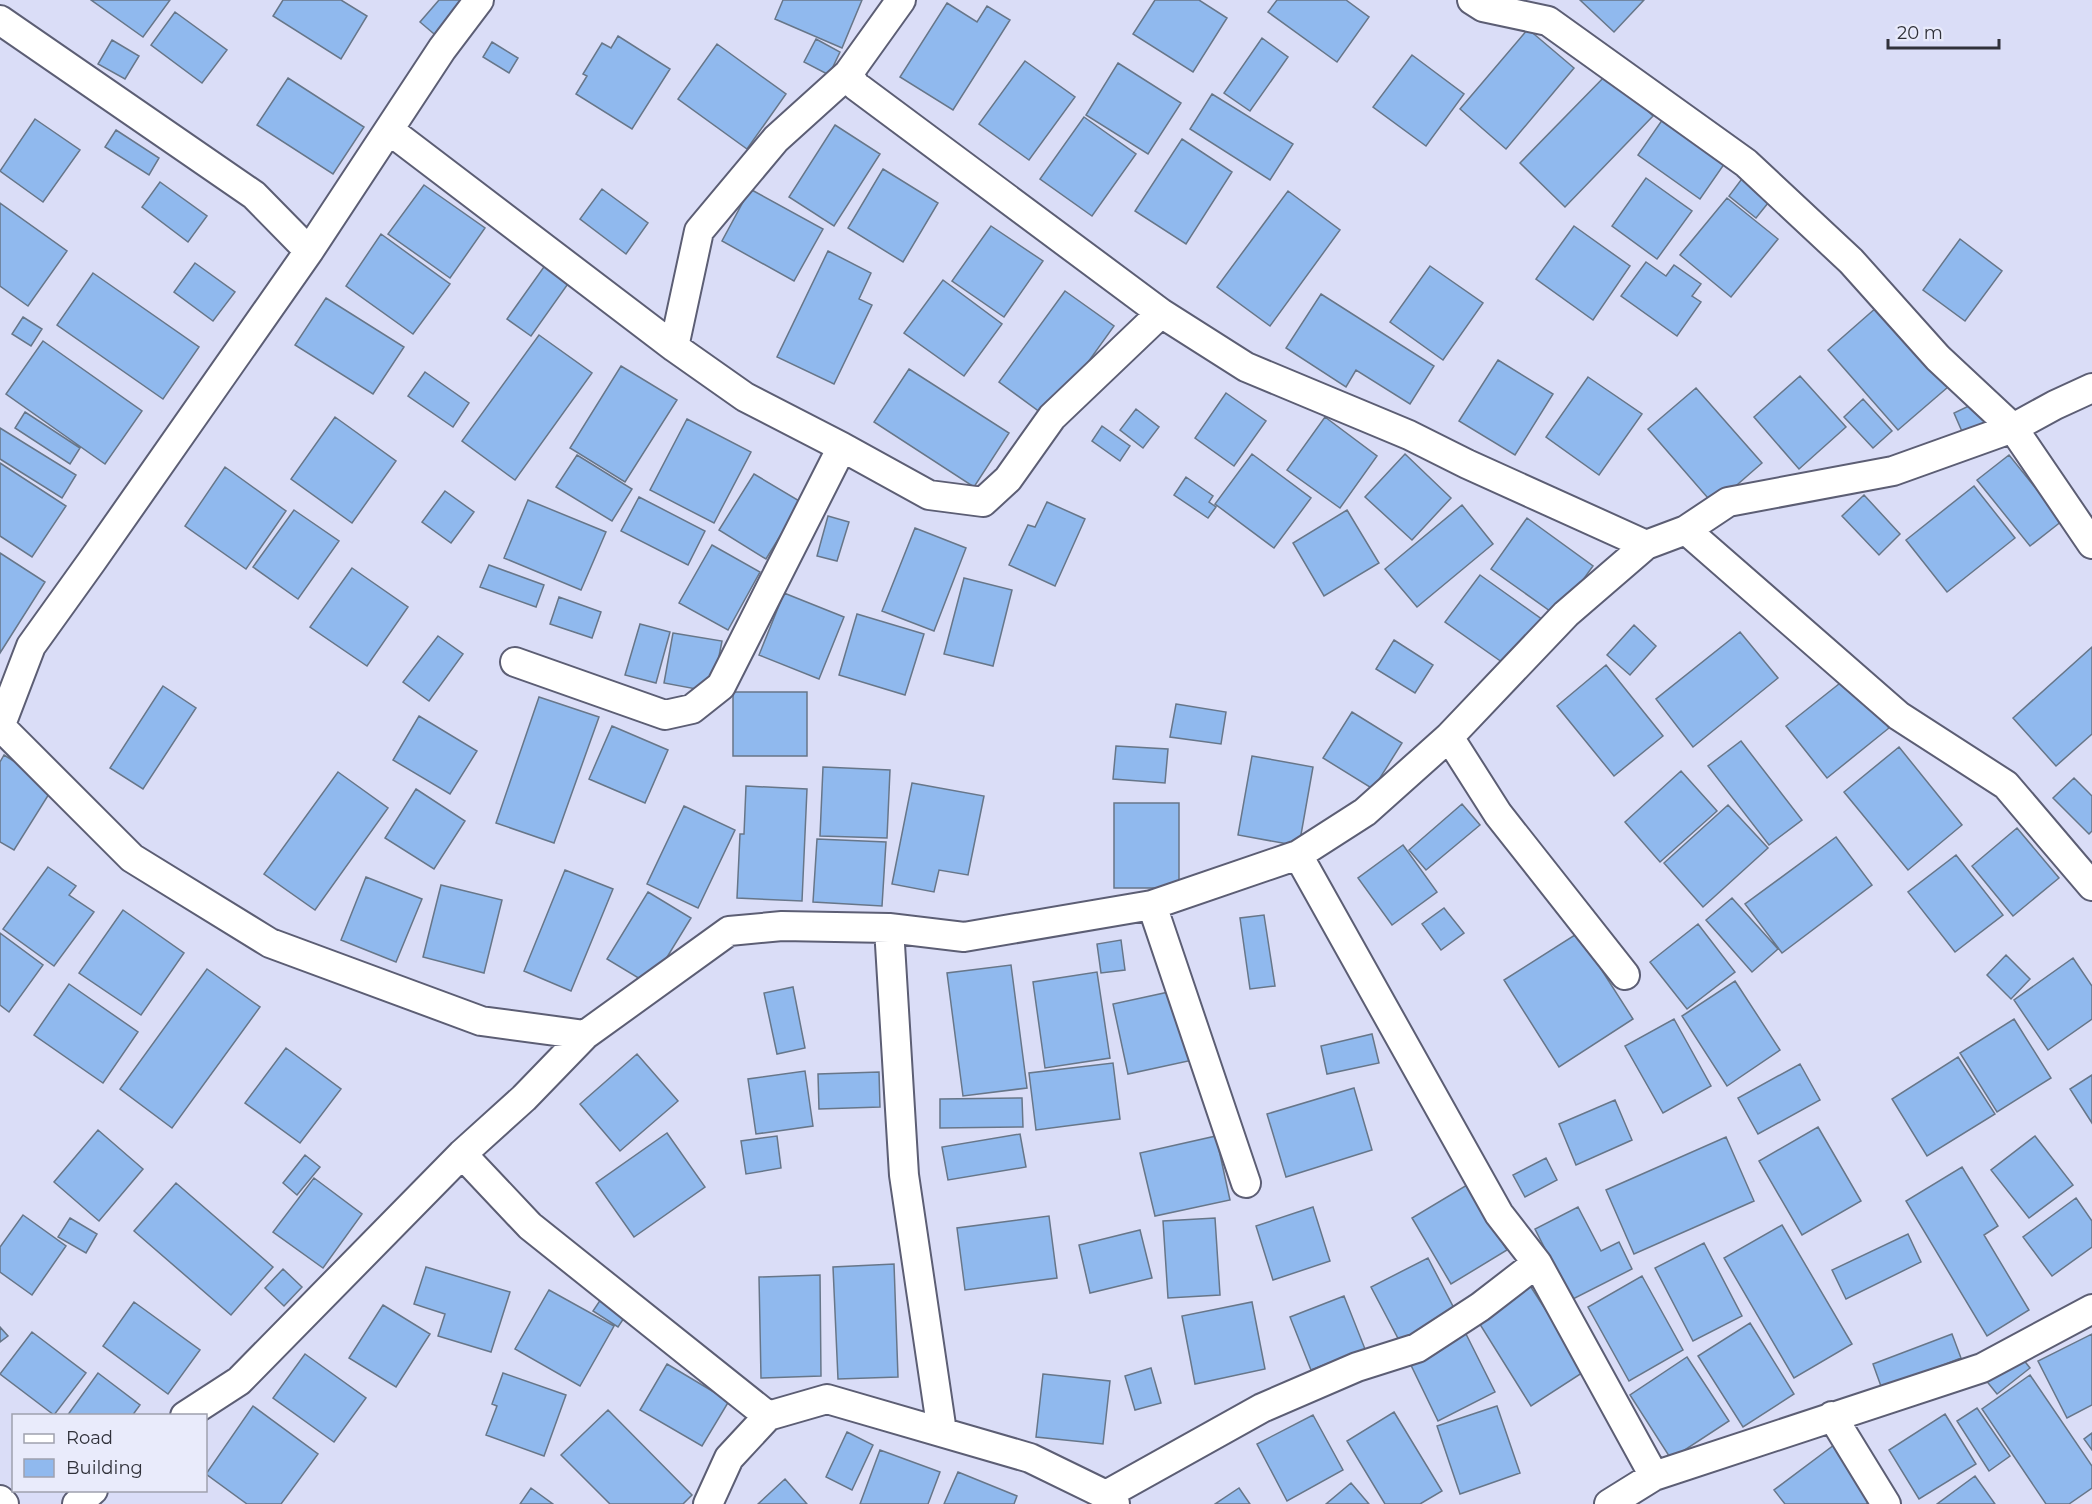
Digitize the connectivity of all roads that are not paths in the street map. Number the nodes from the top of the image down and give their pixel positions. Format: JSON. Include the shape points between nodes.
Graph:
{"nodes":[{"id":1,"x":479,"y":0,"type":"edge"},
{"id":2,"x":902,"y":0,"type":"edge"},
{"id":3,"x":1472,"y":0,"type":"edge"},
{"id":4,"x":0,"y":20,"type":"edge"},
{"id":5,"x":848,"y":74,"type":"junction"},
{"id":6,"x":390,"y":129,"type":"junction"},
{"id":7,"x":309,"y":251,"type":"junction"},
{"id":8,"x":1161,"y":313,"type":"junction"},
{"id":9,"x":674,"y":347,"type":"junction"},
{"id":10,"x":2092,"y":388,"type":"edge"},
{"id":11,"x":2013,"y":428,"type":"junction"},
{"id":12,"x":842,"y":447,"type":"junction"},
{"id":13,"x":1686,"y":530,"type":"junction"},
{"id":14,"x":2092,"y":544,"type":"edge"},
{"id":15,"x":1646,"y":545,"type":"junction"},
{"id":16,"x":515,"y":662,"type":"dead end"},
{"id":17,"x":0,"y":726,"type":"edge"},
{"id":18,"x":1449,"y":737,"type":"junction"},
{"id":19,"x":1298,"y":855,"type":"junction"},
{"id":20,"x":2092,"y":886,"type":"edge"},
{"id":21,"x":1152,"y":904,"type":"junction"},
{"id":22,"x":889,"y":928,"type":"junction"},
{"id":23,"x":1625,"y":975,"type":"dead end"},
{"id":24,"x":585,"y":1035,"type":"junction"},
{"id":25,"x":462,"y":1154,"type":"junction"},
{"id":26,"x":1246,"y":1183,"type":"dead end"},
{"id":27,"x":1537,"y":1263,"type":"junction"},
{"id":28,"x":2092,"y":1309,"type":"edge"},
{"id":29,"x":189,"y":1414,"type":"edge"},
{"id":30,"x":768,"y":1416,"type":"junction"},
{"id":31,"x":1832,"y":1416,"type":"junction"},
{"id":32,"x":942,"y":1432,"type":"junction"},
{"id":33,"x":1654,"y":1476,"type":"junction"},
{"id":34,"x":92,"y":1492,"type":"edge"},
{"id":35,"x":0,"y":1500,"type":"edge"},
{"id":36,"x":1110,"y":1500,"type":"edge"},
{"id":37,"x":4,"y":1504,"type":"edge"},
{"id":38,"x":77,"y":1504,"type":"edge"},
{"id":39,"x":708,"y":1504,"type":"edge"},
{"id":40,"x":1609,"y":1504,"type":"edge"},
{"id":41,"x":1886,"y":1504,"type":"edge"}],
"edges":[{"from":1,"to":6,"type":"street"},
{"from":2,"to":5,"type":"street"},
{"from":3,"to":11,"type":"street","via":[[1483,7],[1548,21],[1746,163],[1851,261],[1938,358]]},
{"from":4,"to":7,"type":"street","via":[[254,195]]},
{"from":5,"to":8,"type":"street","via":[[856,86]]},
{"from":5,"to":9,"type":"street","via":[[776,139],[699,231]]},
{"from":6,"to":7,"type":"street"},
{"from":6,"to":9,"type":"street"},
{"from":7,"to":17,"type":"street","via":[[31,646]]},
{"from":8,"to":12,"type":"street","via":[[1052,417],[1008,479],[983,502],[929,495]]},
{"from":8,"to":15,"type":"street","via":[[1246,367],[1409,435]]},
{"from":9,"to":12,"type":"street","via":[[745,397]]},
{"from":10,"to":11,"type":"street"},
{"from":11,"to":13,"type":"street","via":[[1893,471],[1728,502]]},
{"from":11,"to":14,"type":"street"},
{"from":12,"to":16,"type":"street","via":[[721,686],[692,709],[665,715]]},
{"from":13,"to":15,"type":"street"},
{"from":13,"to":20,"type":"street","via":[[1899,716],[2006,786]]},
{"from":15,"to":18,"type":"street","via":[[1566,614]]},
{"from":17,"to":24,"type":"street","via":[[132,858],[270,943],[480,1021]]},
{"from":18,"to":19,"type":"street","via":[[1365,812]]},
{"from":18,"to":23,"type":"street","via":[[1498,814]]},
{"from":19,"to":21,"type":"street"},
{"from":19,"to":27,"type":"street","via":[[1499,1214]]},
{"from":21,"to":22,"type":"street","via":[[964,937]]},
{"from":21,"to":26,"type":"street"},
{"from":22,"to":24,"type":"street","via":[[782,926],[729,932]]},
{"from":22,"to":32,"type":"street","via":[[904,1175]]},
{"from":24,"to":25,"type":"street"},
{"from":25,"to":29,"type":"street","via":[[239,1381]]},
{"from":25,"to":30,"type":"street","via":[[530,1226]]},
{"from":27,"to":33,"type":"street"},
{"from":27,"to":36,"type":"street","via":[[1417,1348],[1356,1367],[1262,1408]]},
{"from":28,"to":31,"type":"street","via":[[1982,1368]]},
{"from":30,"to":32,"type":"street","via":[[827,1399]]},
{"from":30,"to":39,"type":"street","via":[[729,1458]]},
{"from":31,"to":33,"type":"street"},
{"from":31,"to":41,"type":"street"},
{"from":32,"to":36,"type":"street","via":[[1030,1458]]},
{"from":33,"to":40,"type":"street"},
{"from":34,"to":38,"type":"street"},
{"from":35,"to":37,"type":"street"}]}
